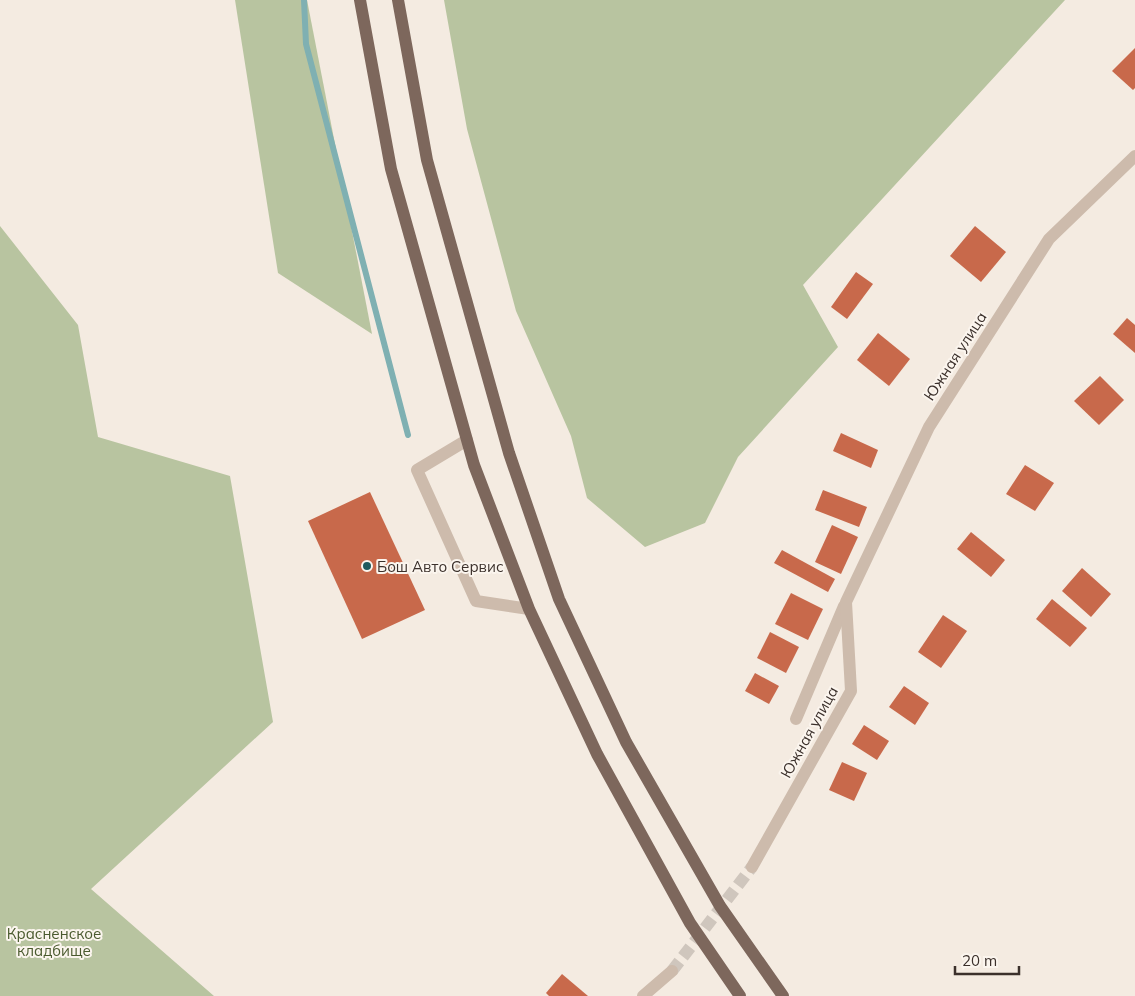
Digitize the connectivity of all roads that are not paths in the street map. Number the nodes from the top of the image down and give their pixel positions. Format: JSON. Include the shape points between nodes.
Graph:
{"nodes":[{"id":1,"x":360,"y":0,"type":"edge"},
{"id":2,"x":398,"y":0,"type":"edge"},
{"id":3,"x":1135,"y":156,"type":"edge"},
{"id":4,"x":467,"y":440,"type":"junction"},
{"id":5,"x":846,"y":602,"type":"junction"},
{"id":6,"x":530,"y":609,"type":"junction"},
{"id":7,"x":796,"y":718,"type":"dead end"},
{"id":8,"x":752,"y":867,"type":"tunnel mouth"},
{"id":9,"x":672,"y":971,"type":"tunnel mouth"},
{"id":10,"x":643,"y":996,"type":"edge"},
{"id":11,"x":740,"y":996,"type":"edge"},
{"id":12,"x":782,"y":996,"type":"edge"}],
"edges":[{"from":1,"to":4,"type":"main road","via":[[391,169]]},
{"from":2,"to":12,"type":"main road","via":[[427,160],[509,453],[559,599],[626,742],[720,906]]},
{"from":3,"to":5,"type":"street","name":"Южная улица","via":[[1049,239],[929,428]]},
{"from":4,"to":6,"type":"main road"},
{"from":4,"to":6,"type":"street","via":[[418,470],[476,601]]},
{"from":5,"to":7,"type":"street","name":"Южная улица"},
{"from":5,"to":8,"type":"street","name":"Южная улица","via":[[851,691]]},
{"from":6,"to":11,"type":"main road","via":[[597,754],[690,923]]},
{"from":9,"to":10,"type":"street"}]}
